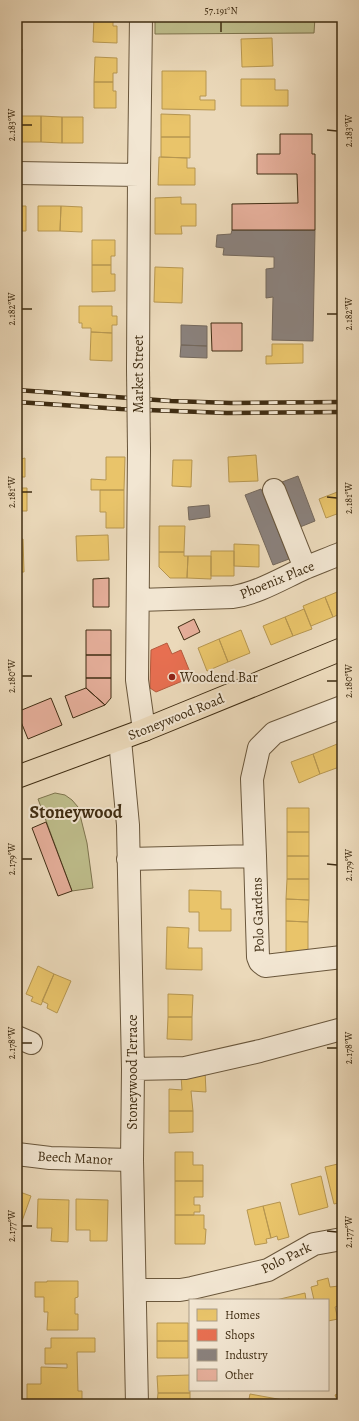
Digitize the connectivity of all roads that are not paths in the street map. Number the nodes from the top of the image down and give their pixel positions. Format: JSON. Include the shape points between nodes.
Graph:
{"nodes":[{"id":1,"x":142,"y":17,"type":"edge"},
{"id":2,"x":17,"y":173,"type":"edge"},
{"id":3,"x":139,"y":174,"type":"junction"},
{"id":4,"x":274,"y":490,"type":"dead end"},
{"id":5,"x":342,"y":553,"type":"edge"},
{"id":6,"x":306,"y":568,"type":"junction"},
{"id":7,"x":138,"y":600,"type":"junction"},
{"id":8,"x":342,"y":649,"type":"edge"},
{"id":9,"x":342,"y":707,"type":"edge"},
{"id":10,"x":144,"y":730,"type":"junction"},
{"id":11,"x":120,"y":740,"type":"junction"},
{"id":12,"x":17,"y":777,"type":"edge"},
{"id":13,"x":256,"y":856,"type":"junction"},
{"id":14,"x":128,"y":858,"type":"junction"},
{"id":15,"x":342,"y":957,"type":"edge"},
{"id":16,"x":342,"y":1029,"type":"edge"},
{"id":17,"x":133,"y":1068,"type":"junction"},
{"id":18,"x":17,"y":1154,"type":"edge"},
{"id":19,"x":132,"y":1160,"type":"junction"},
{"id":20,"x":342,"y":1239,"type":"edge"},
{"id":21,"x":135,"y":1290,"type":"junction"},
{"id":22,"x":137,"y":1404,"type":"edge"}],
"edges":[{"from":1,"to":3,"type":"street","name":"Market Street"},
{"from":2,"to":3,"type":"street"},
{"from":3,"to":7,"type":"street","name":"Market Street","bridge":true},
{"from":4,"to":6,"type":"street"},
{"from":5,"to":6,"type":"street","name":"Phoenix Place"},
{"from":6,"to":7,"type":"street","name":"Phoenix Place","via":[[242,596]]},
{"from":7,"to":10,"type":"street","name":"Market Street","via":[[137,680]]},
{"from":8,"to":10,"type":"main road","name":"Stoneywood Road"},
{"from":9,"to":13,"type":"street","name":"Polo Gardens","via":[[274,733],[259,748],[252,779]]},
{"from":10,"to":11,"type":"main road","name":"Stoneywood Road"},
{"from":11,"to":12,"type":"main road","name":"Stoneywood Road"},
{"from":11,"to":14,"type":"street","name":"Stoneywood Terrace","via":[[128,825]]},
{"from":13,"to":14,"type":"street"},
{"from":13,"to":15,"type":"street","name":"Polo Gardens","via":[[260,962],[265,966]]},
{"from":14,"to":17,"type":"street","name":"Stoneywood Terrace"},
{"from":16,"to":17,"type":"street","via":[[185,1068]]},
{"from":17,"to":19,"type":"street","name":"Stoneywood Terrace"},
{"from":18,"to":19,"type":"street","name":"Beech Manor","via":[[50,1158]]},
{"from":19,"to":21,"type":"street","name":"Stoneywood Terrace"},
{"from":20,"to":21,"type":"street","name":"Polo Park","via":[[314,1244],[260,1272],[180,1290]]},
{"from":21,"to":22,"type":"street","name":"Stoneywood Terrace"}]}
